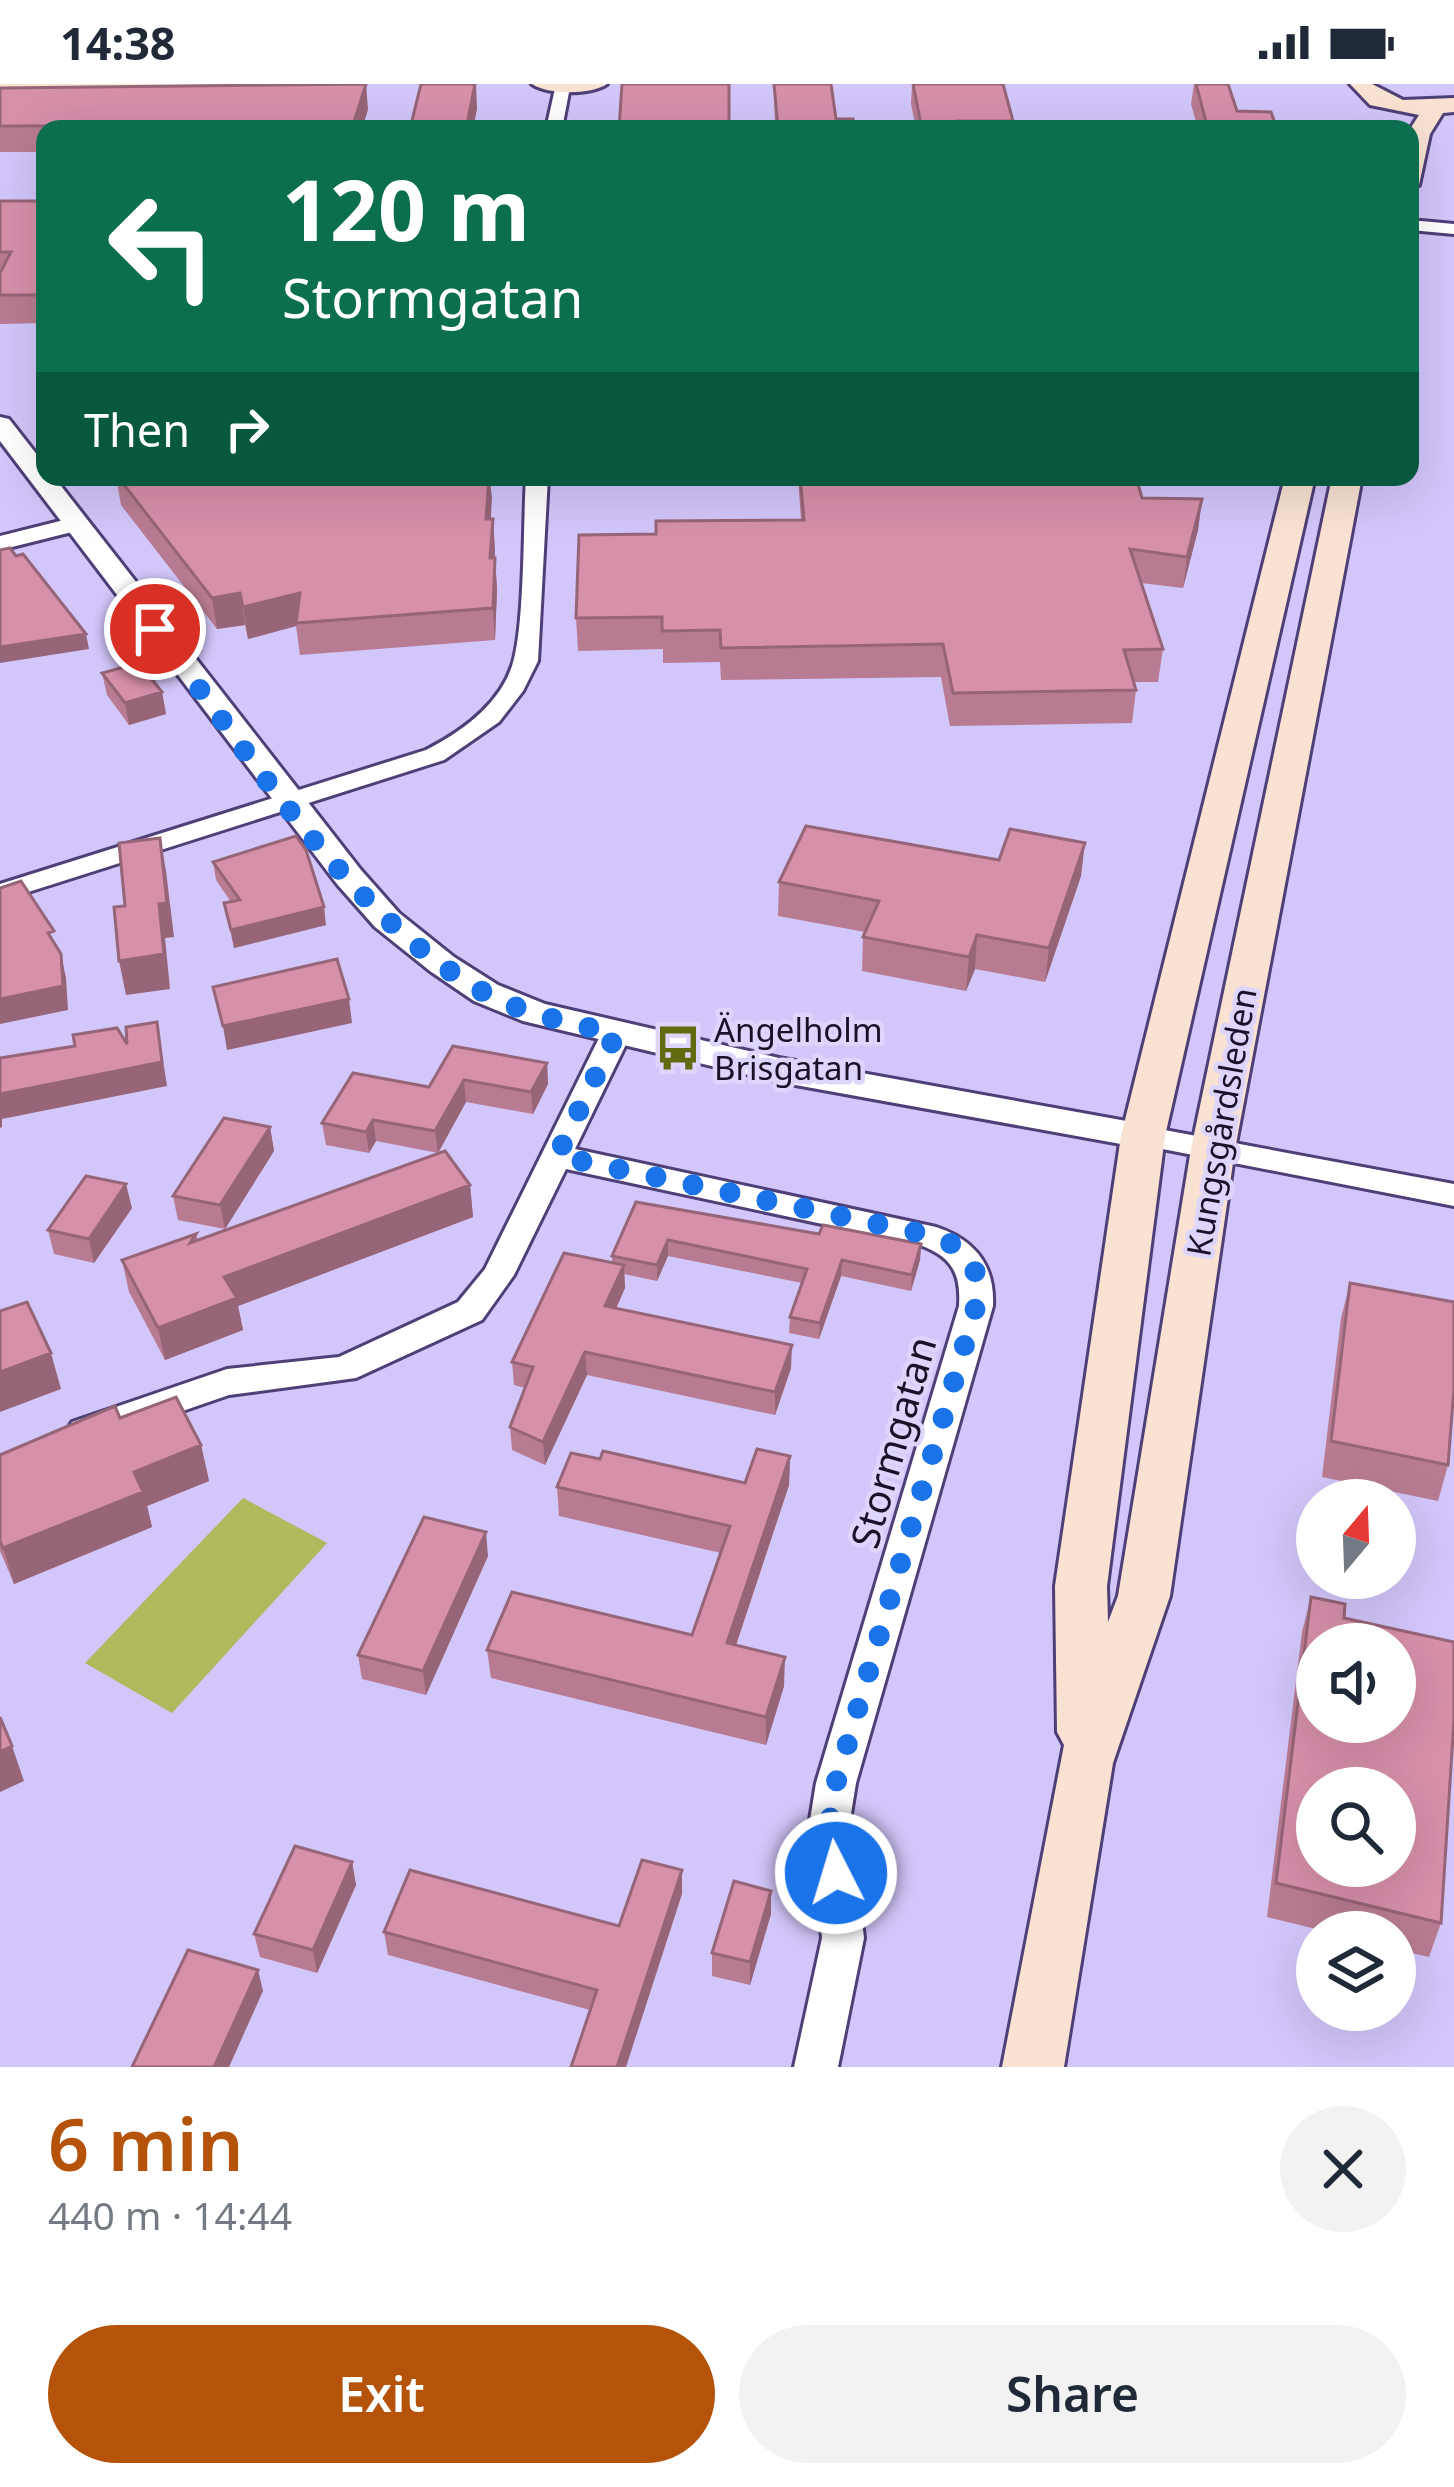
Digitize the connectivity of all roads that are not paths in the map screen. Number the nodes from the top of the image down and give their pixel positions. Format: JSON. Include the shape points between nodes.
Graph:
{"nodes":[{"id":1,"x":287,"y":84,"type":"edge"},
{"id":2,"x":596,"y":84,"type":"edge"},
{"id":3,"x":1326,"y":84,"type":"edge"},
{"id":4,"x":553,"y":86,"type":"edge"},
{"id":5,"x":0,"y":88,"type":"edge"},
{"id":6,"x":1367,"y":92,"type":"edge"},
{"id":7,"x":1445,"y":106,"type":"edge"},
{"id":8,"x":554,"y":120,"type":"edge"},
{"id":9,"x":1419,"y":133,"type":"edge"},
{"id":10,"x":1419,"y":226,"type":"edge"},
{"id":11,"x":1454,"y":229,"type":"edge"},
{"id":12,"x":0,"y":424,"type":"edge"},
{"id":13,"x":36,"y":471,"type":"edge"},
{"id":14,"x":47,"y":486,"type":"edge"},
{"id":15,"x":536,"y":486,"type":"edge"},
{"id":16,"x":1298,"y":486,"type":"edge"},
{"id":17,"x":1345,"y":486,"type":"edge"},
{"id":18,"x":76,"y":524,"type":"junction"},
{"id":19,"x":0,"y":543,"type":"edge"},
{"id":20,"x":288,"y":804,"type":"junction"},
{"id":21,"x":0,"y":893,"type":"edge"},
{"id":22,"x":616,"y":1034,"type":"junction"},
{"id":23,"x":1143,"y":1136,"type":"junction"},
{"id":24,"x":1213,"y":1149,"type":"junction"},
{"id":25,"x":557,"y":1156,"type":"junction"},
{"id":26,"x":1454,"y":1195,"type":"edge"},
{"id":27,"x":43,"y":1448,"type":"edge"},
{"id":28,"x":1085,"y":1763,"type":"junction"},
{"id":29,"x":817,"y":2067,"type":"edge"},
{"id":30,"x":1033,"y":2067,"type":"edge"}],
"edges":[{"from":1,"to":5,"type":"main road"},
{"from":2,"to":4,"type":"main road"},
{"from":3,"to":6,"type":"main road"},
{"from":4,"to":8,"type":"street"},
{"from":6,"to":7,"type":"main road"},
{"from":7,"to":9,"type":"main road"},
{"from":10,"to":11,"type":"street"},
{"from":12,"to":13,"type":"street"},
{"from":14,"to":18,"type":"street"},
{"from":15,"to":20,"type":"street","via":[[526,662],[510,694],[452,748]]},
{"from":16,"to":23,"type":"main road","name":"Kungsgårdsleden"},
{"from":17,"to":24,"type":"main road","name":"Kungsgårdsleden"},
{"from":18,"to":19,"type":"street"},
{"from":18,"to":20,"type":"street"},
{"from":20,"to":21,"type":"street"},
{"from":20,"to":22,"type":"street","via":[[387,920],[442,964],[510,1004]]},
{"from":22,"to":23,"type":"street"},
{"from":22,"to":25,"type":"street"},
{"from":23,"to":24,"type":"street"},
{"from":23,"to":28,"type":"main road","name":"Kungsgårdsleden","via":[[1081,1586]]},
{"from":24,"to":26,"type":"street"},
{"from":24,"to":28,"type":"main road","name":"Kungsgårdsleden","via":[[1144,1596]]},
{"from":25,"to":27,"type":"street","via":[[490,1289],[459,1319],[344,1370],[203,1388]]},
{"from":25,"to":29,"type":"street","name":"Stormgatan","via":[[925,1234],[952,1244],[975,1270],[976,1306],[836,1783],[830,1820],[843,1938]]},
{"from":28,"to":30,"type":"main road","name":"Kungsgårdsleden"}]}
